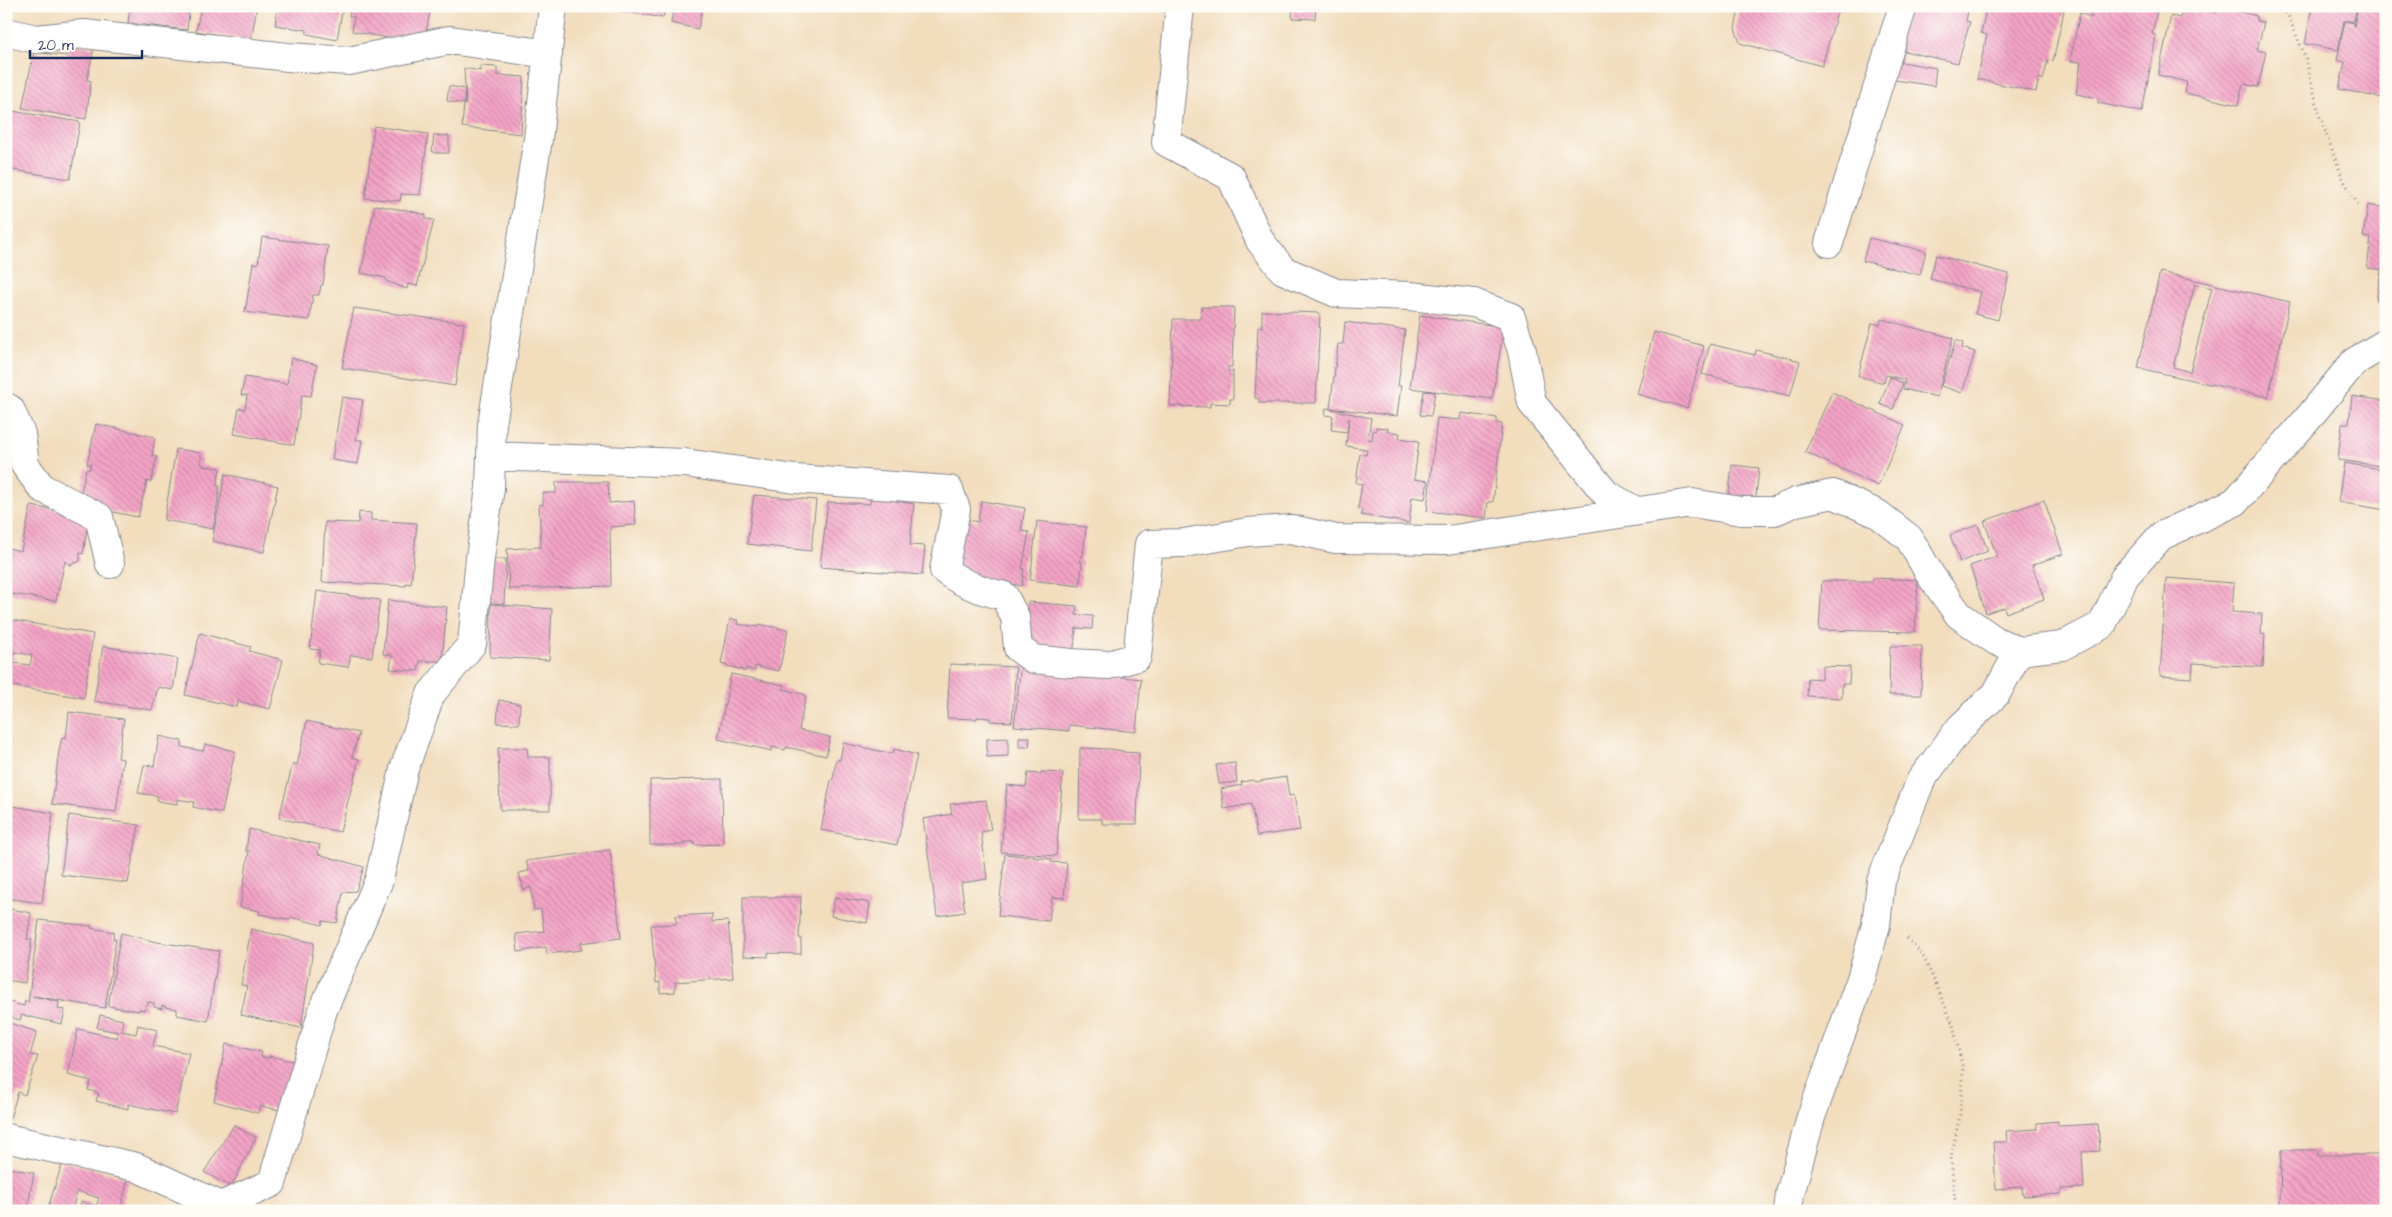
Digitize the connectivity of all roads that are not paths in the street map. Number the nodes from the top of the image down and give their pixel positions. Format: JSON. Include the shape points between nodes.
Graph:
{"nodes":[{"id":1,"x":553,"y":6,"type":"edge"},
{"id":2,"x":1180,"y":6,"type":"edge"},
{"id":3,"x":1903,"y":6,"type":"edge"},
{"id":4,"x":6,"y":32,"type":"edge"},
{"id":5,"x":548,"y":54,"type":"junction"},
{"id":6,"x":1829,"y":243,"type":"dead end"},
{"id":7,"x":2386,"y":343,"type":"edge"},
{"id":8,"x":6,"y":407,"type":"edge"},
{"id":9,"x":491,"y":456,"type":"junction"},
{"id":10,"x":1636,"y":511,"type":"junction"},
{"id":11,"x":110,"y":564,"type":"dead end"},
{"id":12,"x":2019,"y":651,"type":"junction"},
{"id":13,"x":6,"y":1138,"type":"edge"},
{"id":14,"x":220,"y":1208,"type":"edge"},
{"id":15,"x":1788,"y":1211,"type":"edge"}],
"edges":[{"from":1,"to":5,"type":"street"},
{"from":2,"to":10,"type":"street","via":[[1166,142],[1231,177],[1260,241],[1283,270],[1336,293],[1410,296],[1474,304],[1512,318],[1532,403],[1606,494]]},
{"from":3,"to":6,"type":"street"},
{"from":4,"to":5,"type":"street","via":[[36,39],[84,34],[349,61],[450,40]]},
{"from":5,"to":9,"type":"street","via":[[538,139],[492,424]]},
{"from":7,"to":12,"type":"street","via":[[2354,362],[2235,502],[2160,536],[2125,576],[2102,625],[2062,646]]},
{"from":8,"to":11,"type":"street","via":[[10,409],[21,434],[25,465],[42,488],[99,517]]},
{"from":9,"to":10,"type":"street","via":[[685,463],[795,479],[949,490],[956,510],[944,570],[957,580],[1004,596],[1015,617],[1018,648],[1033,659],[1108,665],[1137,657],[1149,544],[1184,543],[1248,532],[1291,529],[1336,538],[1448,540]]},
{"from":9,"to":14,"type":"street","via":[[472,644],[432,694],[404,769],[378,880],[323,1010],[272,1183]]},
{"from":10,"to":12,"type":"street","via":[[1692,503],[1741,511],[1775,511],[1796,502],[1833,494],[1878,514],[1909,538],[1930,576],[1959,615],[1996,641]]},
{"from":12,"to":15,"type":"street","via":[[1996,694],[1960,728],[1921,780],[1882,881],[1862,979],[1811,1117]]},
{"from":13,"to":14,"type":"street","via":[[136,1167]]}]}
